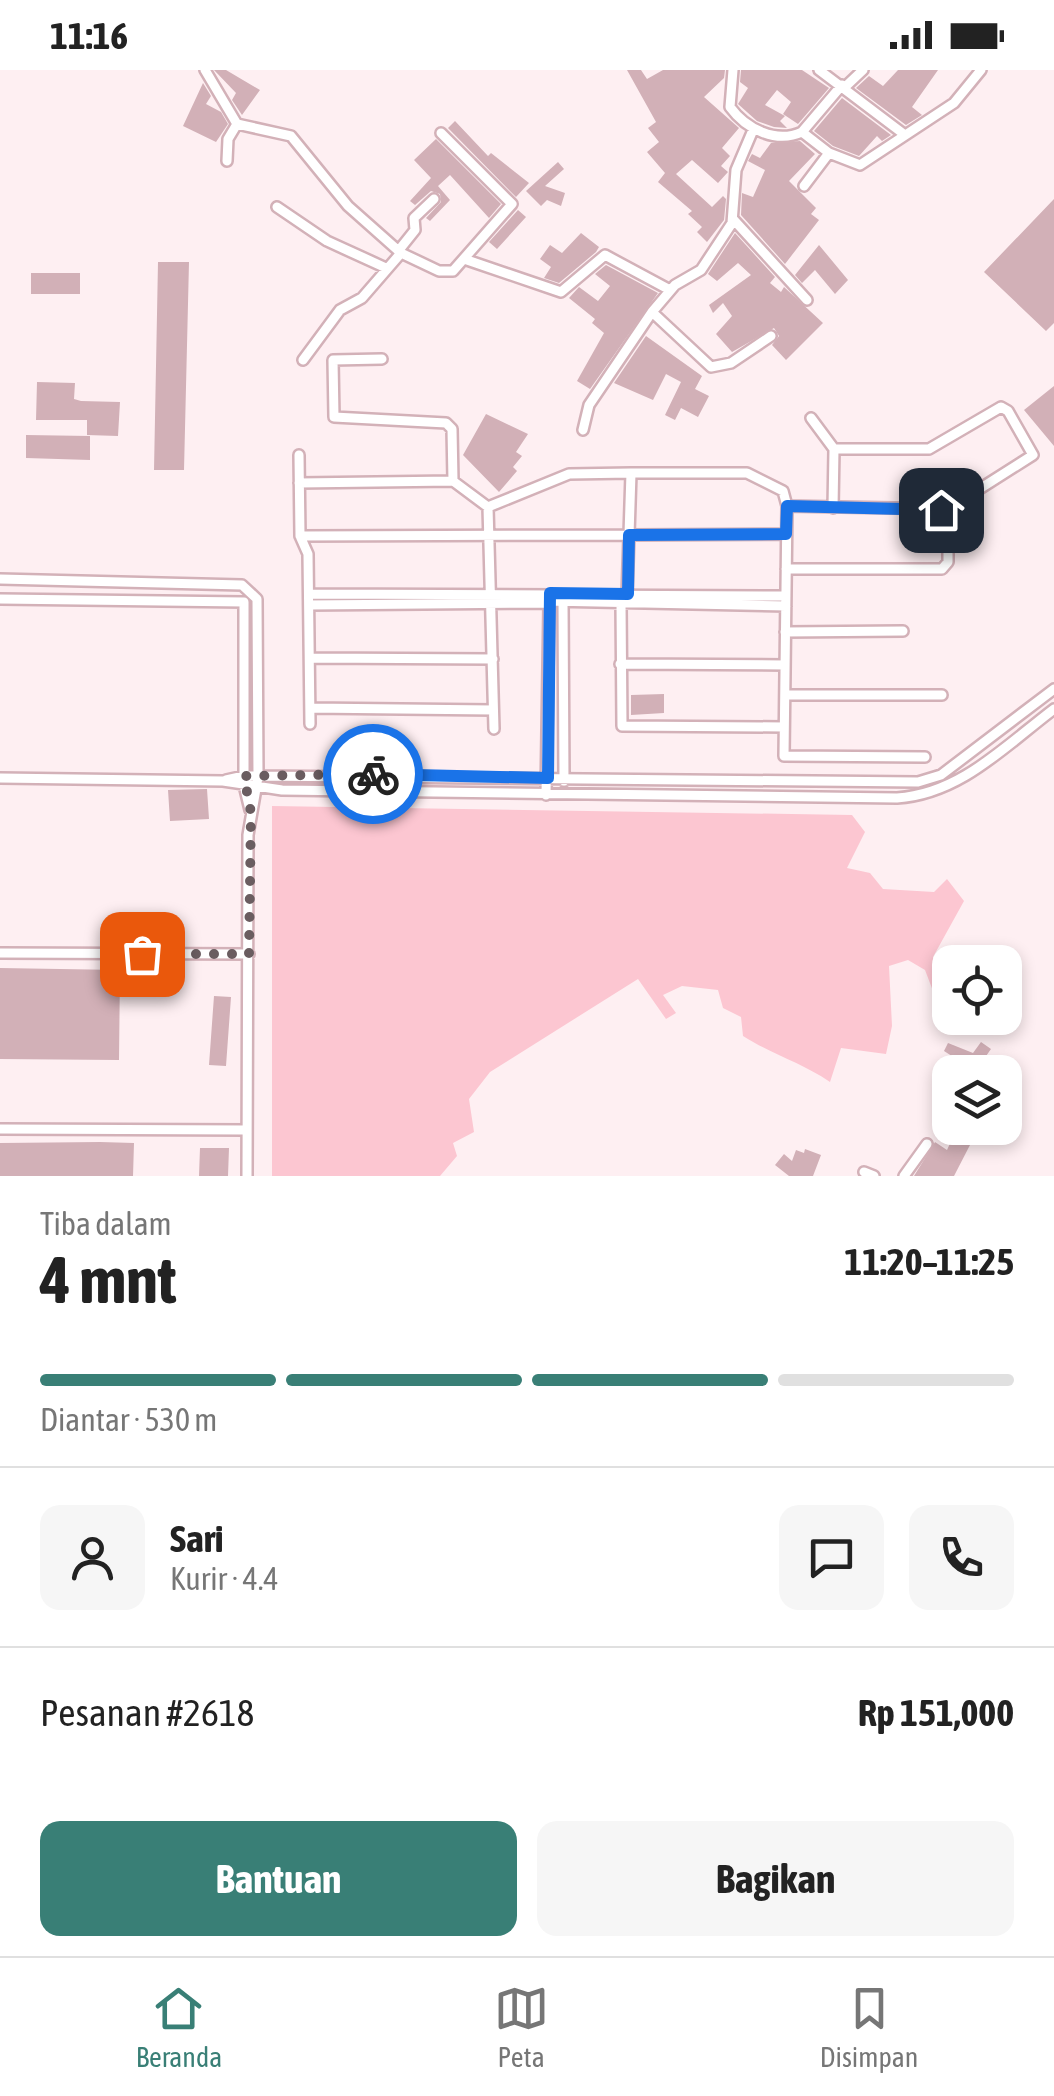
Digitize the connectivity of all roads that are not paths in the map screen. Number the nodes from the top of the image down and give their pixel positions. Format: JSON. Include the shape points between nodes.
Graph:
{"nodes":[{"id":1,"x":205,"y":70,"type":"edge"},
{"id":2,"x":733,"y":70,"type":"edge"},
{"id":3,"x":819,"y":70,"type":"edge"},
{"id":4,"x":863,"y":70,"type":"edge"},
{"id":5,"x":981,"y":70,"type":"edge"},
{"id":6,"x":843,"y":86,"type":"junction"},
{"id":7,"x":238,"y":124,"type":"junction"},
{"id":8,"x":751,"y":128,"type":"junction"},
{"id":9,"x":441,"y":132,"type":"dead end"},
{"id":10,"x":802,"y":132,"type":"junction"},
{"id":11,"x":906,"y":135,"type":"junction"},
{"id":12,"x":829,"y":152,"type":"junction"},
{"id":13,"x":228,"y":161,"type":"dead end"},
{"id":14,"x":804,"y":186,"type":"dead end"},
{"id":15,"x":434,"y":199,"type":"dead end"},
{"id":16,"x":277,"y":207,"type":"dead end"},
{"id":17,"x":734,"y":220,"type":"junction"},
{"id":18,"x":400,"y":251,"type":"junction"},
{"id":19,"x":467,"y":260,"type":"junction"},
{"id":20,"x":386,"y":268,"type":"junction"},
{"id":21,"x":670,"y":290,"type":"junction"},
{"id":22,"x":806,"y":300,"type":"dead end"},
{"id":23,"x":652,"y":312,"type":"junction"},
{"id":24,"x":771,"y":336,"type":"dead end"},
{"id":25,"x":303,"y":360,"type":"dead end"},
{"id":26,"x":382,"y":360,"type":"dead end"},
{"id":27,"x":811,"y":418,"type":"dead end"},
{"id":28,"x":583,"y":430,"type":"dead end"},
{"id":29,"x":834,"y":449,"type":"junction"},
{"id":30,"x":299,"y":455,"type":"dead end"},
{"id":31,"x":631,"y":472,"type":"junction"},
{"id":32,"x":453,"y":480,"type":"junction"},
{"id":33,"x":300,"y":482,"type":"junction"},
{"id":34,"x":787,"y":506,"type":"junction"},
{"id":35,"x":488,"y":507,"type":"junction"},
{"id":36,"x":834,"y":508,"type":"junction"},
{"id":37,"x":948,"y":509,"type":"junction"},
{"id":38,"x":786,"y":534,"type":"junction"},
{"id":39,"x":490,"y":535,"type":"junction"},
{"id":40,"x":629,"y":535,"type":"junction"},
{"id":41,"x":300,"y":536,"type":"junction"},
{"id":42,"x":786,"y":569,"type":"junction"},
{"id":43,"x":0,"y":579,"type":"edge"},
{"id":44,"x":251,"y":589,"type":"junction"},
{"id":45,"x":628,"y":594,"type":"junction"},
{"id":46,"x":491,"y":598,"type":"junction"},
{"id":47,"x":549,"y":598,"type":"junction"},
{"id":48,"x":563,"y":598,"type":"junction"},
{"id":49,"x":0,"y":599,"type":"edge"},
{"id":50,"x":309,"y":600,"type":"junction"},
{"id":51,"x":786,"y":601,"type":"junction"},
{"id":52,"x":244,"y":602,"type":"junction"},
{"id":53,"x":621,"y":604,"type":"junction"},
{"id":54,"x":902,"y":631,"type":"dead end"},
{"id":55,"x":785,"y":632,"type":"junction"},
{"id":56,"x":310,"y":658,"type":"junction"},
{"id":57,"x":493,"y":659,"type":"junction"},
{"id":58,"x":620,"y":664,"type":"junction"},
{"id":59,"x":785,"y":665,"type":"junction"},
{"id":60,"x":1054,"y":688,"type":"edge"},
{"id":61,"x":784,"y":695,"type":"junction"},
{"id":62,"x":942,"y":696,"type":"dead end"},
{"id":63,"x":310,"y":708,"type":"junction"},
{"id":64,"x":1054,"y":709,"type":"edge"},
{"id":65,"x":493,"y":710,"type":"junction"},
{"id":66,"x":310,"y":724,"type":"dead end"},
{"id":67,"x":784,"y":726,"type":"junction"},
{"id":68,"x":494,"y":729,"type":"dead end"},
{"id":69,"x":926,"y":756,"type":"dead end"},
{"id":70,"x":0,"y":778,"type":"edge"},
{"id":71,"x":548,"y":778,"type":"junction"},
{"id":72,"x":564,"y":778,"type":"junction"},
{"id":73,"x":244,"y":780,"type":"junction"},
{"id":74,"x":257,"y":782,"type":"junction"},
{"id":75,"x":546,"y":795,"type":"junction"},
{"id":76,"x":564,"y":795,"type":"junction"},
{"id":77,"x":251,"y":813,"type":"junction"},
{"id":78,"x":0,"y":952,"type":"edge"},
{"id":79,"x":249,"y":954,"type":"junction"},
{"id":80,"x":0,"y":1128,"type":"edge"},
{"id":81,"x":247,"y":1130,"type":"junction"},
{"id":82,"x":927,"y":1144,"type":"dead end"},
{"id":83,"x":246,"y":1176,"type":"edge"},
{"id":84,"x":904,"y":1176,"type":"edge"}],
"edges":[{"from":1,"to":7,"type":"street"},
{"from":2,"to":8,"type":"street","via":[[730,107]]},
{"from":3,"to":6,"type":"street"},
{"from":4,"to":6,"type":"street"},
{"from":5,"to":11,"type":"street","via":[[954,104]]},
{"from":6,"to":10,"type":"street"},
{"from":6,"to":11,"type":"street"},
{"from":7,"to":13,"type":"street","via":[[228,139]]},
{"from":7,"to":18,"type":"street","via":[[294,138],[348,206]]},
{"from":8,"to":10,"type":"street","via":[[787,137]]},
{"from":8,"to":17,"type":"street","via":[[736,170]]},
{"from":9,"to":19,"type":"street","via":[[512,202]]},
{"from":10,"to":12,"type":"street"},
{"from":11,"to":12,"type":"street","via":[[860,164]]},
{"from":12,"to":14,"type":"street"},
{"from":15,"to":18,"type":"street","via":[[414,218],[415,230]]},
{"from":16,"to":20,"type":"street","via":[[327,241]]},
{"from":17,"to":21,"type":"street","via":[[701,270]]},
{"from":17,"to":22,"type":"street"},
{"from":18,"to":19,"type":"street","via":[[439,272]]},
{"from":18,"to":20,"type":"street"},
{"from":19,"to":21,"type":"street","via":[[561,292],[605,255]]},
{"from":20,"to":25,"type":"street","via":[[362,298],[340,310]]},
{"from":21,"to":23,"type":"street"},
{"from":23,"to":24,"type":"street","via":[[712,367],[731,363]]},
{"from":23,"to":28,"type":"street","via":[[590,405]]},
{"from":26,"to":32,"type":"street","via":[[333,360],[334,417],[446,424],[452,430]]},
{"from":27,"to":29,"type":"street"},
{"from":29,"to":36,"type":"street"},
{"from":29,"to":37,"type":"street","via":[[929,450],[1005,408],[1034,455]]},
{"from":30,"to":33,"type":"street"},
{"from":31,"to":34,"type":"street","via":[[747,472],[783,491]]},
{"from":31,"to":35,"type":"street","via":[[570,474]]},
{"from":31,"to":40,"type":"street"},
{"from":32,"to":33,"type":"street"},
{"from":32,"to":35,"type":"street"},
{"from":33,"to":41,"type":"street"},
{"from":34,"to":36,"type":"street"},
{"from":34,"to":38,"type":"street"},
{"from":35,"to":39,"type":"street"},
{"from":36,"to":37,"type":"street"},
{"from":37,"to":42,"type":"street","via":[[948,562],[942,570]]},
{"from":38,"to":40,"type":"street"},
{"from":38,"to":42,"type":"street"},
{"from":39,"to":40,"type":"street"},
{"from":39,"to":41,"type":"street"},
{"from":39,"to":46,"type":"street"},
{"from":40,"to":45,"type":"street"},
{"from":41,"to":50,"type":"street","via":[[308,554]]},
{"from":42,"to":51,"type":"street"},
{"from":43,"to":44,"type":"street"},
{"from":44,"to":52,"type":"street"},
{"from":44,"to":74,"type":"street","via":[[259,602]]},
{"from":45,"to":48,"type":"street"},
{"from":45,"to":51,"type":"street"},
{"from":46,"to":47,"type":"street"},
{"from":46,"to":50,"type":"street"},
{"from":46,"to":57,"type":"street"},
{"from":47,"to":48,"type":"street"},
{"from":47,"to":71,"type":"street"},
{"from":48,"to":53,"type":"street"},
{"from":48,"to":72,"type":"street"},
{"from":49,"to":52,"type":"street"},
{"from":50,"to":56,"type":"street"},
{"from":51,"to":53,"type":"street"},
{"from":51,"to":55,"type":"street"},
{"from":52,"to":73,"type":"street"},
{"from":53,"to":58,"type":"street"},
{"from":54,"to":55,"type":"street"},
{"from":55,"to":59,"type":"street"},
{"from":56,"to":57,"type":"street"},
{"from":56,"to":63,"type":"street"},
{"from":57,"to":65,"type":"street"},
{"from":58,"to":59,"type":"street"},
{"from":58,"to":67,"type":"street","via":[[619,722],[625,727]]},
{"from":59,"to":61,"type":"street"},
{"from":60,"to":72,"type":"street","via":[[941,775],[918,782]]},
{"from":61,"to":62,"type":"street"},
{"from":61,"to":67,"type":"street"},
{"from":63,"to":65,"type":"street"},
{"from":63,"to":66,"type":"street"},
{"from":64,"to":76,"type":"street","via":[[953,784],[924,796]]},
{"from":65,"to":68,"type":"street"},
{"from":67,"to":69,"type":"street","via":[[784,756]]},
{"from":70,"to":73,"type":"street"},
{"from":71,"to":72,"type":"street"},
{"from":71,"to":74,"type":"street"},
{"from":71,"to":75,"type":"street"},
{"from":72,"to":76,"type":"street"},
{"from":73,"to":74,"type":"street"},
{"from":73,"to":77,"type":"street"},
{"from":74,"to":75,"type":"street"},
{"from":74,"to":77,"type":"street"},
{"from":75,"to":76,"type":"street"},
{"from":77,"to":79,"type":"street"},
{"from":78,"to":79,"type":"street"},
{"from":79,"to":81,"type":"street"},
{"from":80,"to":81,"type":"street"},
{"from":81,"to":83,"type":"street"},
{"from":82,"to":84,"type":"street"}]}
